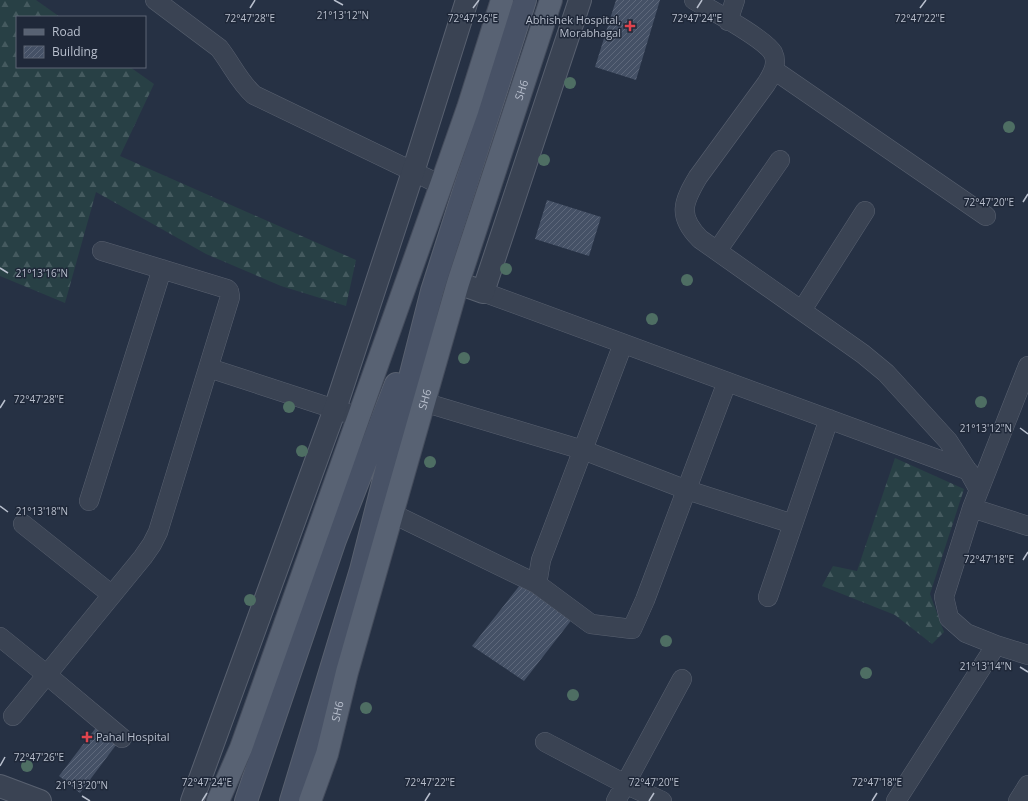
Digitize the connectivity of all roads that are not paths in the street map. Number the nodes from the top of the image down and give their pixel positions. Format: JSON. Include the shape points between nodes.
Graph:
{"nodes":[{"id":1,"x":155,"y":0,"type":"edge"},
{"id":2,"x":467,"y":0,"type":"edge"},
{"id":3,"x":502,"y":0,"type":"edge"},
{"id":4,"x":525,"y":0,"type":"edge"},
{"id":5,"x":551,"y":0,"type":"edge"},
{"id":6,"x":580,"y":0,"type":"edge"},
{"id":7,"x":694,"y":0,"type":"edge"},
{"id":8,"x":735,"y":0,"type":"edge"},
{"id":9,"x":728,"y":21,"type":"junction"},
{"id":10,"x":774,"y":70,"type":"junction"},
{"id":11,"x":780,"y":160,"type":"dead end"},
{"id":12,"x":413,"y":172,"type":"junction"},
{"id":13,"x":441,"y":185,"type":"junction"},
{"id":14,"x":865,"y":210,"type":"dead end"},
{"id":15,"x":986,"y":216,"type":"dead end"},
{"id":16,"x":102,"y":251,"type":"dead end"},
{"id":17,"x":717,"y":251,"type":"junction"},
{"id":18,"x":162,"y":269,"type":"junction"},
{"id":19,"x":458,"y":283,"type":"junction"},
{"id":20,"x":432,"y":291,"type":"junction"},
{"id":21,"x":483,"y":292,"type":"junction"},
{"id":22,"x":802,"y":310,"type":"junction"},
{"id":23,"x":623,"y":344,"type":"junction"},
{"id":24,"x":1028,"y":366,"type":"edge"},
{"id":25,"x":209,"y":368,"type":"junction"},
{"id":26,"x":727,"y":382,"type":"junction"},
{"id":27,"x":423,"y":402,"type":"junction"},
{"id":28,"x":1021,"y":402,"type":"edge"},
{"id":29,"x":335,"y":409,"type":"junction"},
{"id":30,"x":359,"y":417,"type":"junction"},
{"id":31,"x":829,"y":419,"type":"junction"},
{"id":32,"x":583,"y":450,"type":"junction"},
{"id":33,"x":967,"y":470,"type":"junction"},
{"id":34,"x":687,"y":490,"type":"junction"},
{"id":35,"x":979,"y":490,"type":"junction"},
{"id":36,"x":89,"y":501,"type":"dead end"},
{"id":37,"x":972,"y":508,"type":"junction"},
{"id":38,"x":392,"y":512,"type":"junction"},
{"id":39,"x":23,"y":524,"type":"dead end"},
{"id":40,"x":793,"y":524,"type":"junction"},
{"id":41,"x":1028,"y":526,"type":"edge"},
{"id":42,"x":537,"y":584,"type":"junction"},
{"id":43,"x":112,"y":595,"type":"junction"},
{"id":44,"x":768,"y":597,"type":"dead end"},
{"id":45,"x":0,"y":637,"type":"edge"},
{"id":46,"x":996,"y":645,"type":"junction"},
{"id":47,"x":1028,"y":655,"type":"edge"},
{"id":48,"x":47,"y":675,"type":"junction"},
{"id":49,"x":682,"y":679,"type":"dead end"},
{"id":50,"x":13,"y":716,"type":"dead end"},
{"id":51,"x":122,"y":738,"type":"dead end"},
{"id":52,"x":545,"y":742,"type":"dead end"},
{"id":53,"x":625,"y":784,"type":"junction"},
{"id":54,"x":1028,"y":785,"type":"edge"},
{"id":55,"x":0,"y":786,"type":"edge"},
{"id":56,"x":40,"y":801,"type":"edge"},
{"id":57,"x":192,"y":801,"type":"edge"},
{"id":58,"x":218,"y":801,"type":"edge"},
{"id":59,"x":246,"y":801,"type":"edge"},
{"id":60,"x":291,"y":801,"type":"edge"},
{"id":61,"x":310,"y":801,"type":"edge"},
{"id":62,"x":616,"y":801,"type":"edge"},
{"id":63,"x":662,"y":801,"type":"edge"},
{"id":64,"x":896,"y":801,"type":"edge"},
{"id":65,"x":1018,"y":801,"type":"edge"}],
"edges":[{"from":1,"to":12,"type":"street","via":[[219,48],[242,83],[254,95]]},
{"from":2,"to":12,"type":"street"},
{"from":3,"to":13,"type":"main road"},
{"from":4,"to":20,"type":"main road"},
{"from":5,"to":19,"type":"main road","name":"SH6"},
{"from":6,"to":21,"type":"street"},
{"from":7,"to":9,"type":"street"},
{"from":8,"to":9,"type":"street"},
{"from":9,"to":10,"type":"street","via":[[766,45],[773,53]]},
{"from":10,"to":15,"type":"street"},
{"from":10,"to":17,"type":"street","via":[[689,192],[684,216],[690,229]]},
{"from":11,"to":17,"type":"street"},
{"from":12,"to":13,"type":"street"},
{"from":12,"to":29,"type":"street"},
{"from":13,"to":30,"type":"main road"},
{"from":14,"to":22,"type":"street"},
{"from":16,"to":18,"type":"street"},
{"from":17,"to":22,"type":"street"},
{"from":18,"to":25,"type":"street","via":[[229,291],[230,297]]},
{"from":18,"to":36,"type":"street"},
{"from":19,"to":21,"type":"street"},
{"from":19,"to":27,"type":"main road","name":"SH6"},
{"from":20,"to":59,"type":"main road","via":[[336,540]]},
{"from":20,"to":60,"type":"main road","via":[[360,570]]},
{"from":21,"to":23,"type":"street"},
{"from":22,"to":33,"type":"street","via":[[886,373],[948,441]]},
{"from":23,"to":26,"type":"street"},
{"from":23,"to":32,"type":"street"},
{"from":24,"to":28,"type":"street"},
{"from":25,"to":29,"type":"street"},
{"from":25,"to":43,"type":"street","via":[[158,532],[143,557]]},
{"from":26,"to":31,"type":"street"},
{"from":26,"to":34,"type":"street"},
{"from":27,"to":32,"type":"street"},
{"from":27,"to":38,"type":"main road","name":"SH6"},
{"from":28,"to":35,"type":"street"},
{"from":29,"to":30,"type":"street"},
{"from":29,"to":57,"type":"street"},
{"from":30,"to":58,"type":"main road","via":[[241,748]]},
{"from":31,"to":33,"type":"street"},
{"from":31,"to":40,"type":"street"},
{"from":32,"to":34,"type":"street"},
{"from":32,"to":42,"type":"street","via":[[541,560]]},
{"from":33,"to":35,"type":"street"},
{"from":34,"to":40,"type":"street"},
{"from":34,"to":42,"type":"street","via":[[632,628],[591,624]]},
{"from":35,"to":37,"type":"street"},
{"from":37,"to":41,"type":"street"},
{"from":37,"to":46,"type":"street","via":[[944,597],[949,618],[966,633]]},
{"from":38,"to":42,"type":"street"},
{"from":38,"to":61,"type":"main road","name":"SH6","via":[[326,754]]},
{"from":39,"to":43,"type":"street"},
{"from":40,"to":44,"type":"street"},
{"from":43,"to":48,"type":"street"},
{"from":45,"to":48,"type":"street"},
{"from":46,"to":47,"type":"street"},
{"from":46,"to":64,"type":"street"},
{"from":48,"to":50,"type":"street"},
{"from":48,"to":51,"type":"street"},
{"from":49,"to":53,"type":"street"},
{"from":52,"to":53,"type":"street"},
{"from":53,"to":62,"type":"street"},
{"from":53,"to":63,"type":"street"},
{"from":54,"to":65,"type":"street"},
{"from":55,"to":56,"type":"street"}]}
